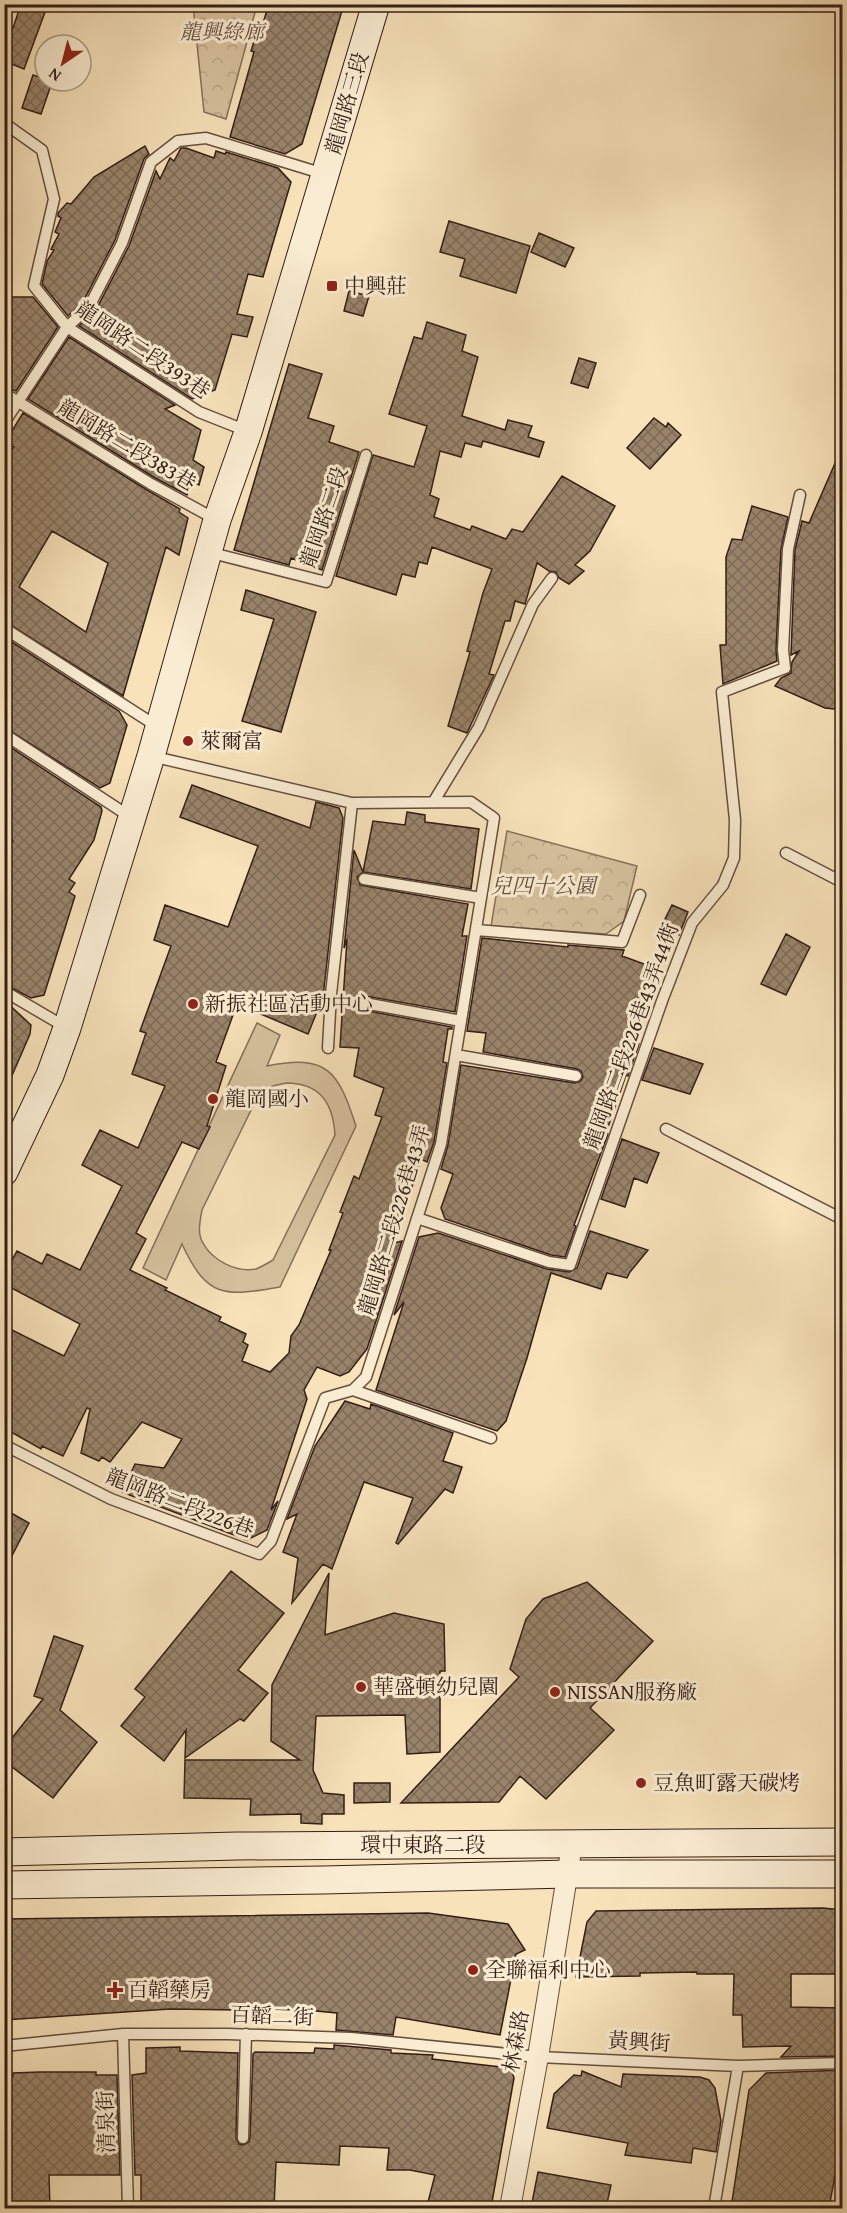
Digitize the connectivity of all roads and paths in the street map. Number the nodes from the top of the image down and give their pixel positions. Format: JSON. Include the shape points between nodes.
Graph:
{"nodes":[{"id":1,"x":376,"y":4,"type":"edge"},
{"id":2,"x":4,"y":123,"type":"edge"},
{"id":3,"x":326,"y":175,"type":"junction"},
{"id":4,"x":67,"y":327,"type":"junction"},
{"id":5,"x":4,"y":393,"type":"edge"},
{"id":6,"x":18,"y":402,"type":"junction"},
{"id":7,"x":4,"y":423,"type":"edge"},
{"id":8,"x":248,"y":432,"type":"junction"},
{"id":9,"x":366,"y":455,"type":"dead end"},
{"id":10,"x":800,"y":495,"type":"dead end"},
{"id":11,"x":217,"y":520,"type":"junction"},
{"id":12,"x":207,"y":552,"type":"junction"},
{"id":13,"x":552,"y":578,"type":"dead end"},
{"id":14,"x":4,"y":628,"type":"edge"},
{"id":15,"x":158,"y":728,"type":"junction"},
{"id":16,"x":4,"y":734,"type":"edge"},
{"id":17,"x":151,"y":756,"type":"junction"},
{"id":18,"x":434,"y":801,"type":"junction"},
{"id":19,"x":352,"y":803,"type":"junction"},
{"id":20,"x":132,"y":818,"type":"junction"},
{"id":21,"x":786,"y":853,"type":"dead end"},
{"id":22,"x":364,"y":879,"type":"dead end"},
{"id":23,"x":843,"y":882,"type":"edge"},
{"id":24,"x":640,"y":895,"type":"dead end"},
{"id":25,"x":481,"y":898,"type":"junction"},
{"id":26,"x":476,"y":930,"type":"junction"},
{"id":27,"x":4,"y":991,"type":"edge"},
{"id":28,"x":359,"y":1002,"type":"dead end"},
{"id":29,"x":461,"y":1021,"type":"junction"},
{"id":30,"x":67,"y":1028,"type":"junction"},
{"id":31,"x":328,"y":1048,"type":"dead end"},
{"id":32,"x":456,"y":1055,"type":"junction"},
{"id":33,"x":576,"y":1076,"type":"dead end"},
{"id":34,"x":666,"y":1129,"type":"dead end"},
{"id":35,"x":4,"y":1172,"type":"edge"},
{"id":36,"x":417,"y":1218,"type":"junction"},
{"id":37,"x":843,"y":1219,"type":"edge"},
{"id":38,"x":354,"y":1390,"type":"junction"},
{"id":39,"x":491,"y":1438,"type":"dead end"},
{"id":40,"x":4,"y":1446,"type":"edge"},
{"id":41,"x":843,"y":1842,"type":"edge"},
{"id":42,"x":572,"y":1845,"type":"junction"},
{"id":43,"x":4,"y":1852,"type":"edge"},
{"id":44,"x":567,"y":1874,"type":"junction"},
{"id":45,"x":843,"y":1874,"type":"edge"},
{"id":46,"x":4,"y":1885,"type":"edge"},
{"id":47,"x":123,"y":2034,"type":"junction"},
{"id":48,"x":246,"y":2034,"type":"junction"},
{"id":49,"x":4,"y":2046,"type":"edge"},
{"id":50,"x":538,"y":2057,"type":"junction"},
{"id":51,"x":843,"y":2063,"type":"edge"},
{"id":52,"x":738,"y":2066,"type":"junction"},
{"id":53,"x":243,"y":2138,"type":"dead end"},
{"id":54,"x":128,"y":2208,"type":"edge"},
{"id":55,"x":510,"y":2208,"type":"edge"},
{"id":56,"x":714,"y":2208,"type":"edge"}],
"edges":[{"from":1,"to":3,"type":"main road","name":"龍岡路三段"},
{"from":2,"to":4,"type":"lane","name":"龍岡路二段393巷","via":[[42,150],[54,200],[34,286]]},
{"from":3,"to":4,"type":"lane","via":[[206,138],[178,141],[151,162],[122,243],[89,307]]},
{"from":3,"to":8,"type":"main road","name":"龍岡路三段"},
{"from":4,"to":6,"type":"lane"},
{"from":4,"to":8,"type":"lane","name":"龍岡路二段393巷","via":[[200,412]]},
{"from":5,"to":6,"type":"lane","name":"龍岡路二段383巷"},
{"from":6,"to":7,"type":"lane"},
{"from":6,"to":11,"type":"lane","name":"龍岡路二段383巷"},
{"from":8,"to":11,"type":"main road","name":"龍岡路三段"},
{"from":9,"to":12,"type":"lane","name":"龍岡路二段","via":[[326,582]]},
{"from":10,"to":36,"type":"lane","name":"龍岡路二段226巷43弄44衖","via":[[788,549],[784,668],[722,692],[735,820],[734,858],[723,885],[692,923],[570,1265],[549,1262]]},
{"from":11,"to":12,"type":"main road","name":"龍岡路三段"},
{"from":12,"to":15,"type":"main road","name":"龍岡路三段"},
{"from":13,"to":18,"type":"lane","via":[[533,604],[479,727]]},
{"from":14,"to":15,"type":"lane"},
{"from":15,"to":17,"type":"main road","name":"龍岡路三段"},
{"from":16,"to":20,"type":"lane"},
{"from":17,"to":19,"type":"lane"},
{"from":17,"to":20,"type":"main road","name":"龍岡路三段"},
{"from":18,"to":19,"type":"lane"},
{"from":18,"to":25,"type":"lane","name":"龍岡路二段226巷43弄","via":[[471,802],[494,818]]},
{"from":19,"to":31,"type":"lane"},
{"from":20,"to":30,"type":"main road","name":"龍岡路三段"},
{"from":21,"to":23,"type":"lane"},
{"from":22,"to":25,"type":"lane"},
{"from":24,"to":26,"type":"lane","via":[[622,942]]},
{"from":25,"to":26,"type":"lane","name":"龍岡路二段226巷43弄"},
{"from":26,"to":29,"type":"lane","name":"龍岡路二段226巷43弄"},
{"from":27,"to":30,"type":"lane"},
{"from":28,"to":29,"type":"lane"},
{"from":29,"to":32,"type":"lane","name":"龍岡路二段226巷43弄"},
{"from":30,"to":35,"type":"main road","name":"龍岡路三段","via":[[50,1076]]},
{"from":32,"to":33,"type":"lane"},
{"from":32,"to":36,"type":"lane","name":"龍岡路二段226巷43弄","via":[[441,1144]]},
{"from":34,"to":37,"type":"lane"},
{"from":36,"to":38,"type":"lane","name":"龍岡路二段226巷43弄","via":[[366,1377]]},
{"from":38,"to":39,"type":"lane"},
{"from":38,"to":40,"type":"lane","name":"龍岡路二段226巷","via":[[326,1398],[271,1541],[259,1554],[111,1499]]},
{"from":41,"to":42,"type":"main road","name":"環中東路二段"},
{"from":42,"to":43,"type":"main road","name":"環中東路二段","via":[[237,1846]]},
{"from":42,"to":44,"type":"street","name":"林森路"},
{"from":44,"to":45,"type":"main road","name":"環中東路二段"},
{"from":44,"to":46,"type":"main road","name":"環中東路二段"},
{"from":44,"to":50,"type":"street","name":"林森路"},
{"from":47,"to":48,"type":"lane","name":"百韜二街"},
{"from":47,"to":49,"type":"lane","name":"百韜二街"},
{"from":47,"to":54,"type":"lane","name":"清泉街"},
{"from":48,"to":50,"type":"lane","name":"百韜二街","via":[[351,2038]]},
{"from":48,"to":53,"type":"lane"},
{"from":50,"to":52,"type":"lane","name":"黃興街"},
{"from":50,"to":55,"type":"street","name":"林森路"},
{"from":51,"to":52,"type":"lane","name":"黃興街"},
{"from":52,"to":56,"type":"lane"}]}
